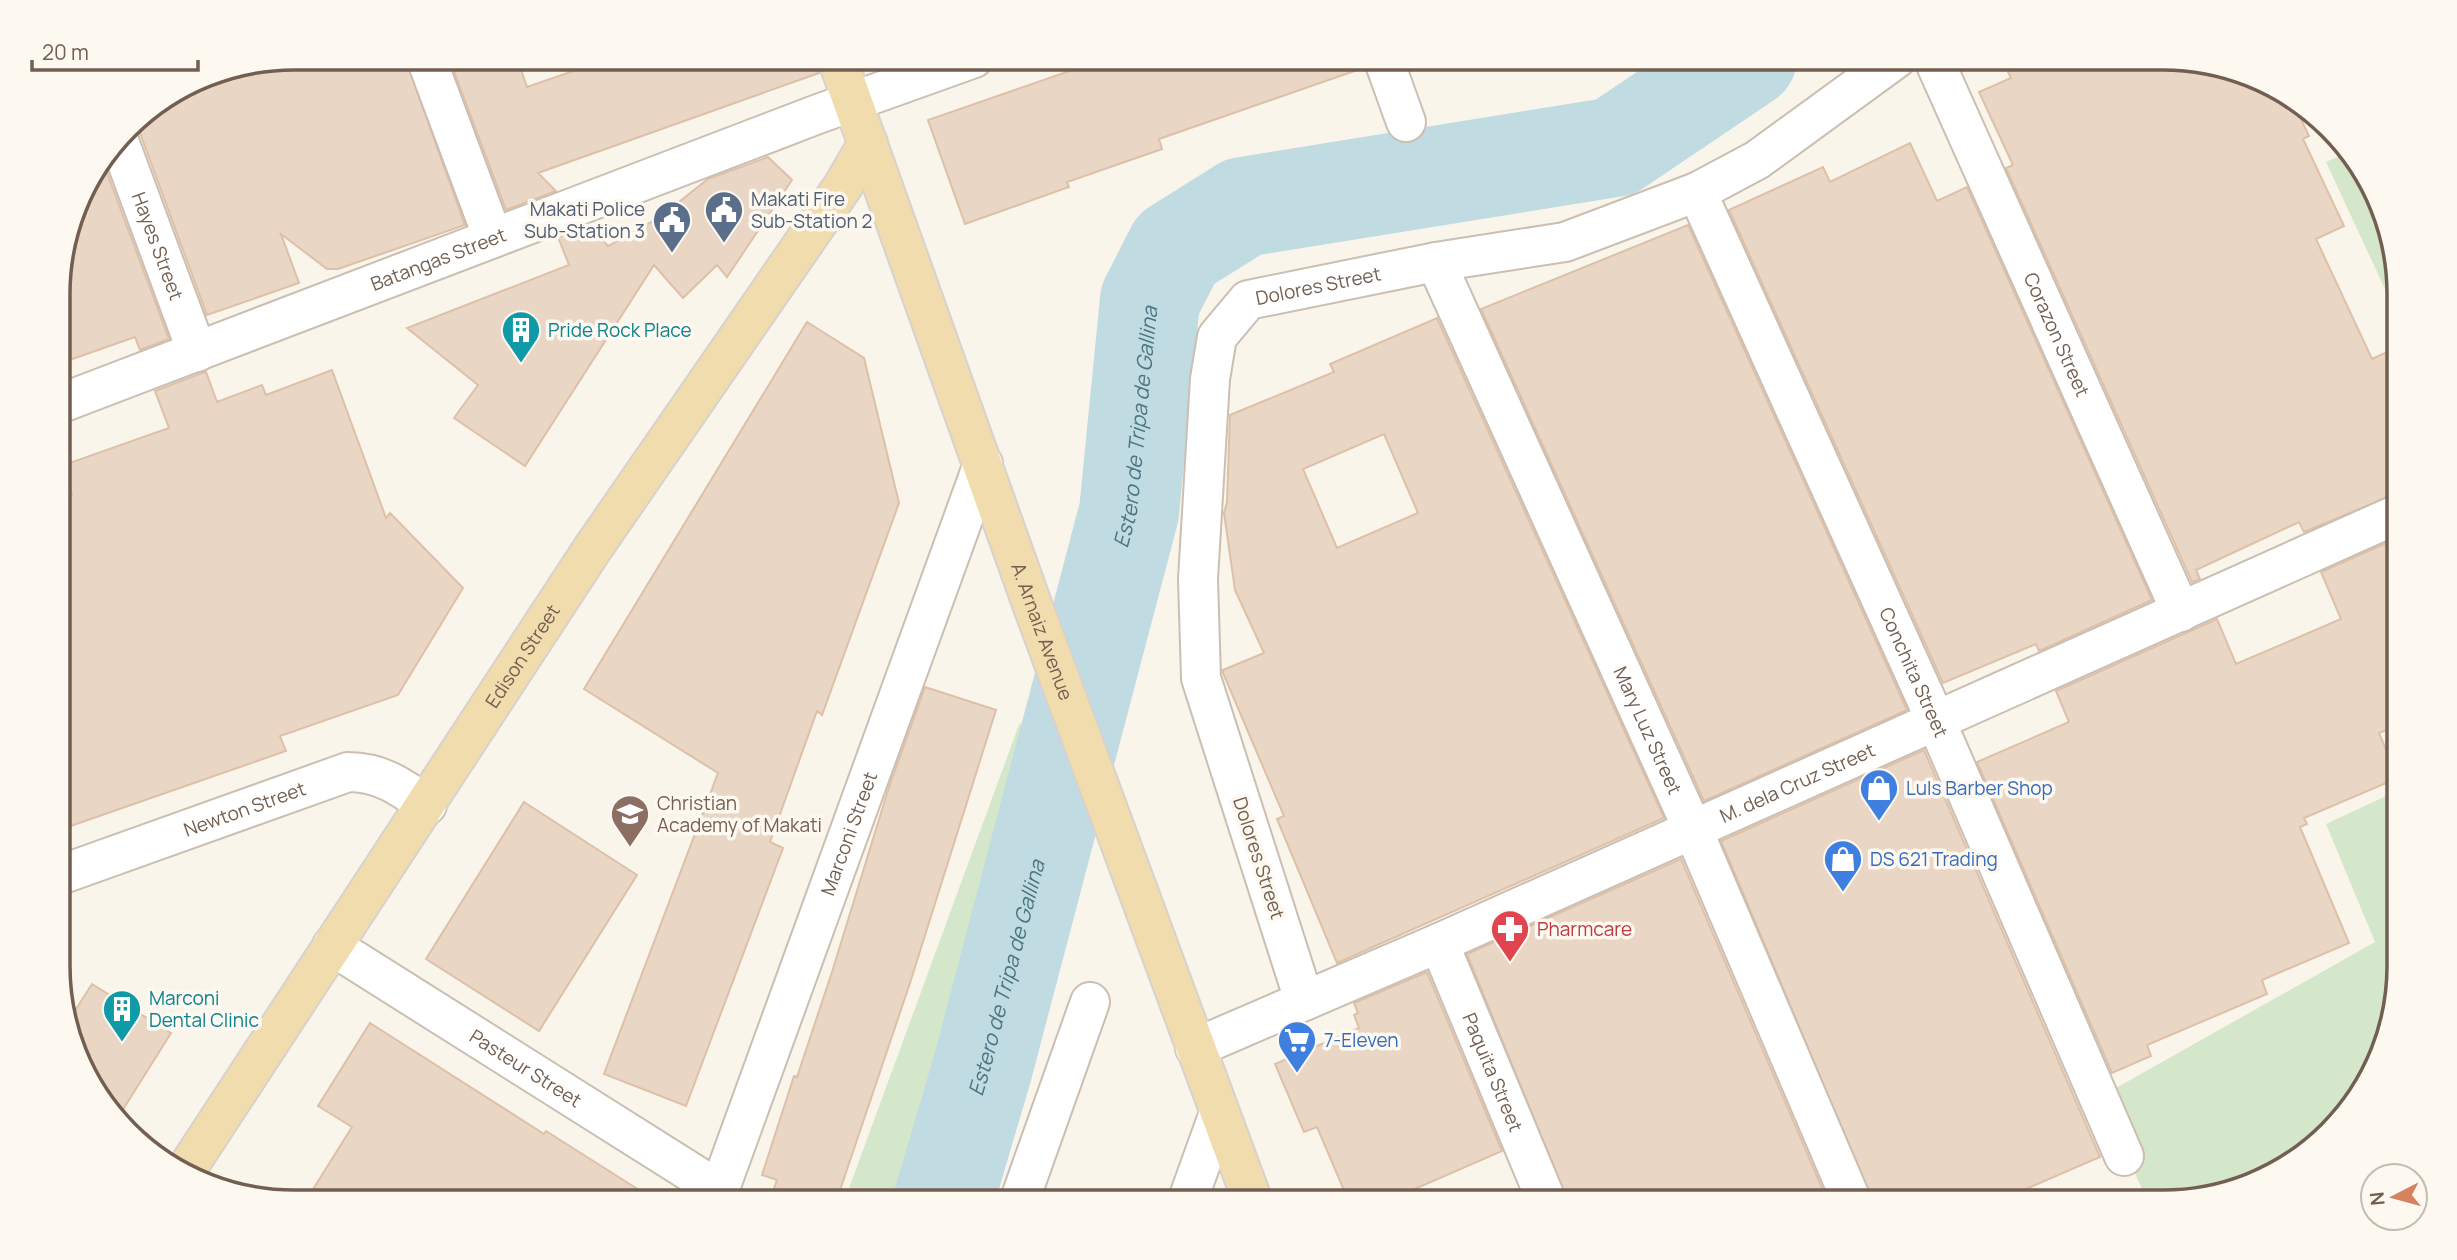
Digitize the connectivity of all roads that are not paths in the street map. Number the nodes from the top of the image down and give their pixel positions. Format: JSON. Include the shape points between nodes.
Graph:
{"nodes":[{"id":1,"x":430,"y":70,"type":"edge"},
{"id":2,"x":841,"y":70,"type":"edge"},
{"id":3,"x":940,"y":70,"type":"edge"},
{"id":4,"x":1387,"y":70,"type":"edge"},
{"id":5,"x":1880,"y":70,"type":"edge"},
{"id":6,"x":1938,"y":70,"type":"edge"},
{"id":7,"x":852,"y":101,"type":"junction"},
{"id":8,"x":1406,"y":122,"type":"dead end"},
{"id":9,"x":868,"y":144,"type":"junction"},
{"id":10,"x":123,"y":151,"type":"edge"},
{"id":11,"x":1698,"y":192,"type":"junction"},
{"id":12,"x":493,"y":238,"type":"junction"},
{"id":13,"x":1436,"y":262,"type":"junction"},
{"id":14,"x":197,"y":352,"type":"junction"},
{"id":15,"x":70,"y":400,"type":"edge"},
{"id":16,"x":983,"y":464,"type":"junction"},
{"id":17,"x":2387,"y":519,"type":"edge"},
{"id":18,"x":2181,"y":612,"type":"junction"},
{"id":19,"x":1935,"y":719,"type":"junction"},
{"id":20,"x":427,"y":805,"type":"junction"},
{"id":21,"x":1693,"y":830,"type":"junction"},
{"id":22,"x":70,"y":871,"type":"edge"},
{"id":23,"x":1439,"y":943,"type":"junction"},
{"id":24,"x":332,"y":946,"type":"junction"},
{"id":25,"x":1304,"y":1000,"type":"junction"},
{"id":26,"x":1090,"y":1002,"type":"dead end"},
{"id":27,"x":1195,"y":1048,"type":"junction"},
{"id":28,"x":1219,"y":1113,"type":"junction"},
{"id":29,"x":2124,"y":1156,"type":"dead end"},
{"id":30,"x":190,"y":1164,"type":"edge"},
{"id":31,"x":708,"y":1190,"type":"edge"},
{"id":32,"x":719,"y":1190,"type":"edge"},
{"id":33,"x":1023,"y":1190,"type":"edge"},
{"id":34,"x":1191,"y":1190,"type":"edge"},
{"id":35,"x":1249,"y":1190,"type":"edge"},
{"id":36,"x":1542,"y":1190,"type":"edge"},
{"id":37,"x":1847,"y":1190,"type":"edge"}],
"edges":[{"from":1,"to":12,"type":"street"},
{"from":2,"to":7,"type":"main road","name":"A. Arnaiz Avenue"},
{"from":3,"to":7,"type":"street","name":"Batangas Street"},
{"from":4,"to":8,"type":"street"},
{"from":5,"to":11,"type":"street","name":"Dolores Street","via":[[1757,160]]},
{"from":6,"to":18,"type":"street","name":"Corazon Street"},
{"from":7,"to":9,"type":"main road","name":"A. Arnaiz Avenue"},
{"from":7,"to":12,"type":"street","name":"Batangas Street"},
{"from":9,"to":16,"type":"main road","name":"A. Arnaiz Avenue"},
{"from":9,"to":20,"type":"main road","name":"Edison Street","via":[[593,548]]},
{"from":10,"to":14,"type":"street","name":"Hayes Street"},
{"from":11,"to":13,"type":"street","name":"Dolores Street","via":[[1565,242]]},
{"from":11,"to":19,"type":"street","name":"Conchita Street"},
{"from":12,"to":14,"type":"street","name":"Batangas Street"},
{"from":13,"to":21,"type":"street","name":"Mary Luz Street"},
{"from":13,"to":25,"type":"street","name":"Dolores Street","via":[[1248,300],[1217,337],[1210,379],[1198,579],[1201,678]]},
{"from":14,"to":15,"type":"street","name":"Batangas Street"},
{"from":16,"to":27,"type":"main road","name":"A. Arnaiz Avenue"},
{"from":16,"to":32,"type":"street","name":"Marconi Street"},
{"from":17,"to":18,"type":"street","name":"M. dela Cruz Street"},
{"from":18,"to":19,"type":"street","name":"M. dela Cruz Street"},
{"from":19,"to":21,"type":"street","name":"M. dela Cruz Street"},
{"from":19,"to":29,"type":"street","name":"Conchita Street"},
{"from":20,"to":22,"type":"street","name":"Newton Street","via":[[390,780],[369,772],[348,772]]},
{"from":20,"to":24,"type":"main road","name":"Edison Street"},
{"from":21,"to":23,"type":"street","name":"M. dela Cruz Street"},
{"from":21,"to":37,"type":"street","name":"Mary Luz Street"},
{"from":23,"to":25,"type":"street","name":"M. dela Cruz Street"},
{"from":23,"to":36,"type":"street","name":"Paquita Street"},
{"from":24,"to":30,"type":"main road","name":"Edison Street"},
{"from":24,"to":31,"type":"street","name":"Pasteur Street"},
{"from":25,"to":27,"type":"street","name":"M. dela Cruz Street"},
{"from":26,"to":33,"type":"street"},
{"from":27,"to":28,"type":"main road","name":"A. Arnaiz Avenue"},
{"from":28,"to":34,"type":"street"},
{"from":28,"to":35,"type":"main road","name":"A. Arnaiz Avenue"}]}
